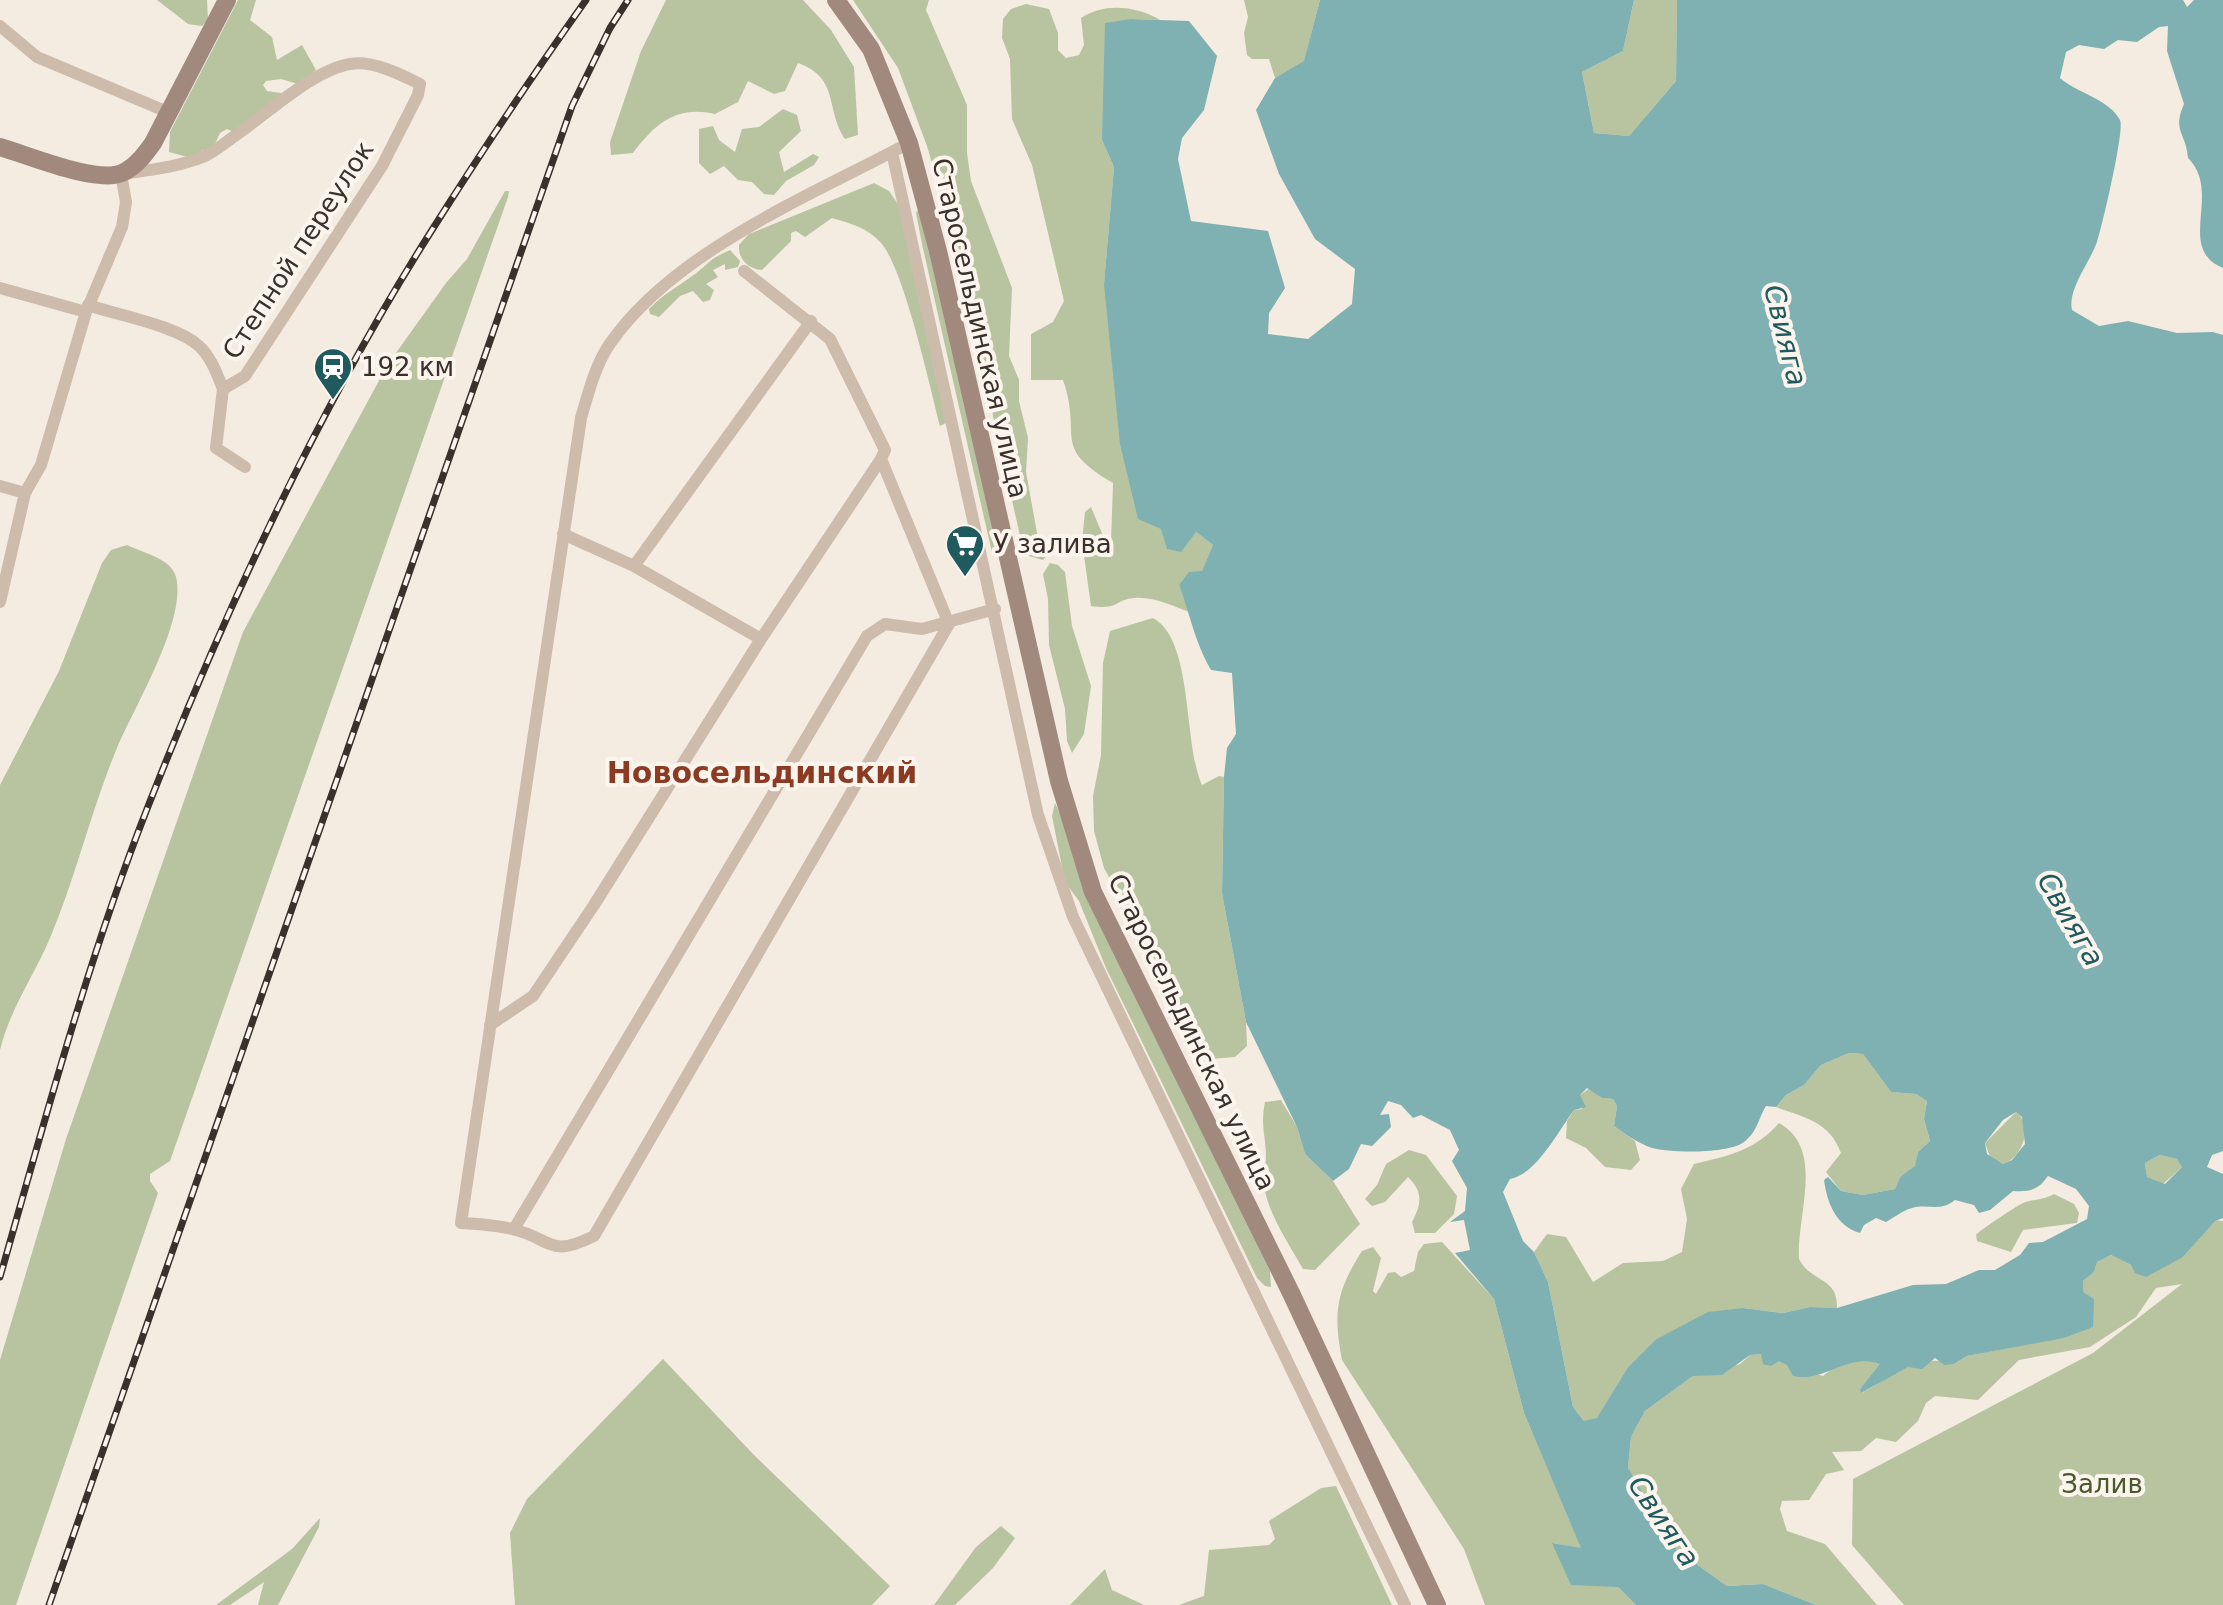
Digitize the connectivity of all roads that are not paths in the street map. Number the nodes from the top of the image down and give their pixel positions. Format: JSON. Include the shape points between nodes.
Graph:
{"nodes":[{"id":1,"x":227,"y":0,"type":"edge"},
{"id":2,"x":836,"y":0,"type":"edge"},
{"id":3,"x":0,"y":26,"type":"edge"},
{"id":4,"x":170,"y":113,"type":"junction"},
{"id":5,"x":909,"y":143,"type":"junction"},
{"id":6,"x":0,"y":147,"type":"edge"},
{"id":7,"x":892,"y":152,"type":"junction"},
{"id":8,"x":121,"y":174,"type":"junction"},
{"id":9,"x":744,"y":271,"type":"dead end"},
{"id":10,"x":0,"y":288,"type":"edge"},
{"id":11,"x":87,"y":308,"type":"junction"},
{"id":12,"x":811,"y":321,"type":"junction"},
{"id":13,"x":223,"y":389,"type":"junction"},
{"id":14,"x":881,"y":459,"type":"junction"},
{"id":15,"x":245,"y":467,"type":"dead end"},
{"id":16,"x":0,"y":486,"type":"edge"},
{"id":17,"x":25,"y":493,"type":"junction"},
{"id":18,"x":563,"y":534,"type":"junction"},
{"id":19,"x":634,"y":566,"type":"junction"},
{"id":20,"x":0,"y":602,"type":"edge"},
{"id":21,"x":995,"y":609,"type":"junction"},
{"id":22,"x":949,"y":624,"type":"junction"},
{"id":23,"x":761,"y":639,"type":"junction"},
{"id":24,"x":1059,"y":781,"type":"junction"},
{"id":25,"x":1032,"y":788,"type":"junction"},
{"id":26,"x":490,"y":1025,"type":"junction"},
{"id":27,"x":514,"y":1229,"type":"junction"},
{"id":28,"x":1405,"y":1605,"type":"edge"},
{"id":29,"x":1437,"y":1605,"type":"edge"}],
"edges":[{"from":1,"to":4,"type":"main road"},
{"from":2,"to":5,"type":"main road","name":"Старосельдинская улица","via":[[871,49]]},
{"from":3,"to":4,"type":"street","via":[[37,57]]},
{"from":4,"to":8,"type":"main road","via":[[140,161]]},
{"from":5,"to":7,"type":"street"},
{"from":5,"to":24,"type":"main road","name":"Старосельдинская улица"},
{"from":6,"to":8,"type":"main road","via":[[83,172]]},
{"from":7,"to":18,"type":"street","via":[[686,267],[609,345],[581,418]]},
{"from":7,"to":21,"type":"street"},
{"from":8,"to":11,"type":"street","via":[[126,202],[122,227]]},
{"from":8,"to":13,"type":"street","name":"Степной переулок","via":[[207,155],[301,88],[351,64],[374,66],[420,84],[382,166],[355,208],[245,376]]},
{"from":9,"to":12,"type":"street"},
{"from":10,"to":11,"type":"street"},
{"from":11,"to":13,"type":"street","via":[[183,336],[210,359]]},
{"from":11,"to":17,"type":"street","via":[[41,465]]},
{"from":12,"to":14,"type":"street","via":[[830,339],[885,450]]},
{"from":12,"to":19,"type":"street"},
{"from":13,"to":15,"type":"street","name":"Степной переулок","via":[[216,448]]},
{"from":14,"to":22,"type":"street"},
{"from":14,"to":23,"type":"street"},
{"from":16,"to":17,"type":"street"},
{"from":17,"to":20,"type":"street"},
{"from":18,"to":19,"type":"street"},
{"from":18,"to":26,"type":"street"},
{"from":19,"to":23,"type":"street"},
{"from":21,"to":22,"type":"street"},
{"from":21,"to":25,"type":"street"},
{"from":22,"to":27,"type":"street","via":[[922,629],[885,624],[867,636]]},
{"from":22,"to":27,"type":"street","via":[[594,1236],[575,1246],[552,1247]]},
{"from":23,"to":26,"type":"street","via":[[533,996]]},
{"from":24,"to":25,"type":"street"},
{"from":24,"to":29,"type":"main road","name":"Старосельдинская улица","via":[[1093,892],[1112,934],[1291,1293]]},
{"from":25,"to":28,"type":"street","via":[[1073,917]]},
{"from":26,"to":27,"type":"street","via":[[461,1223]]}]}
